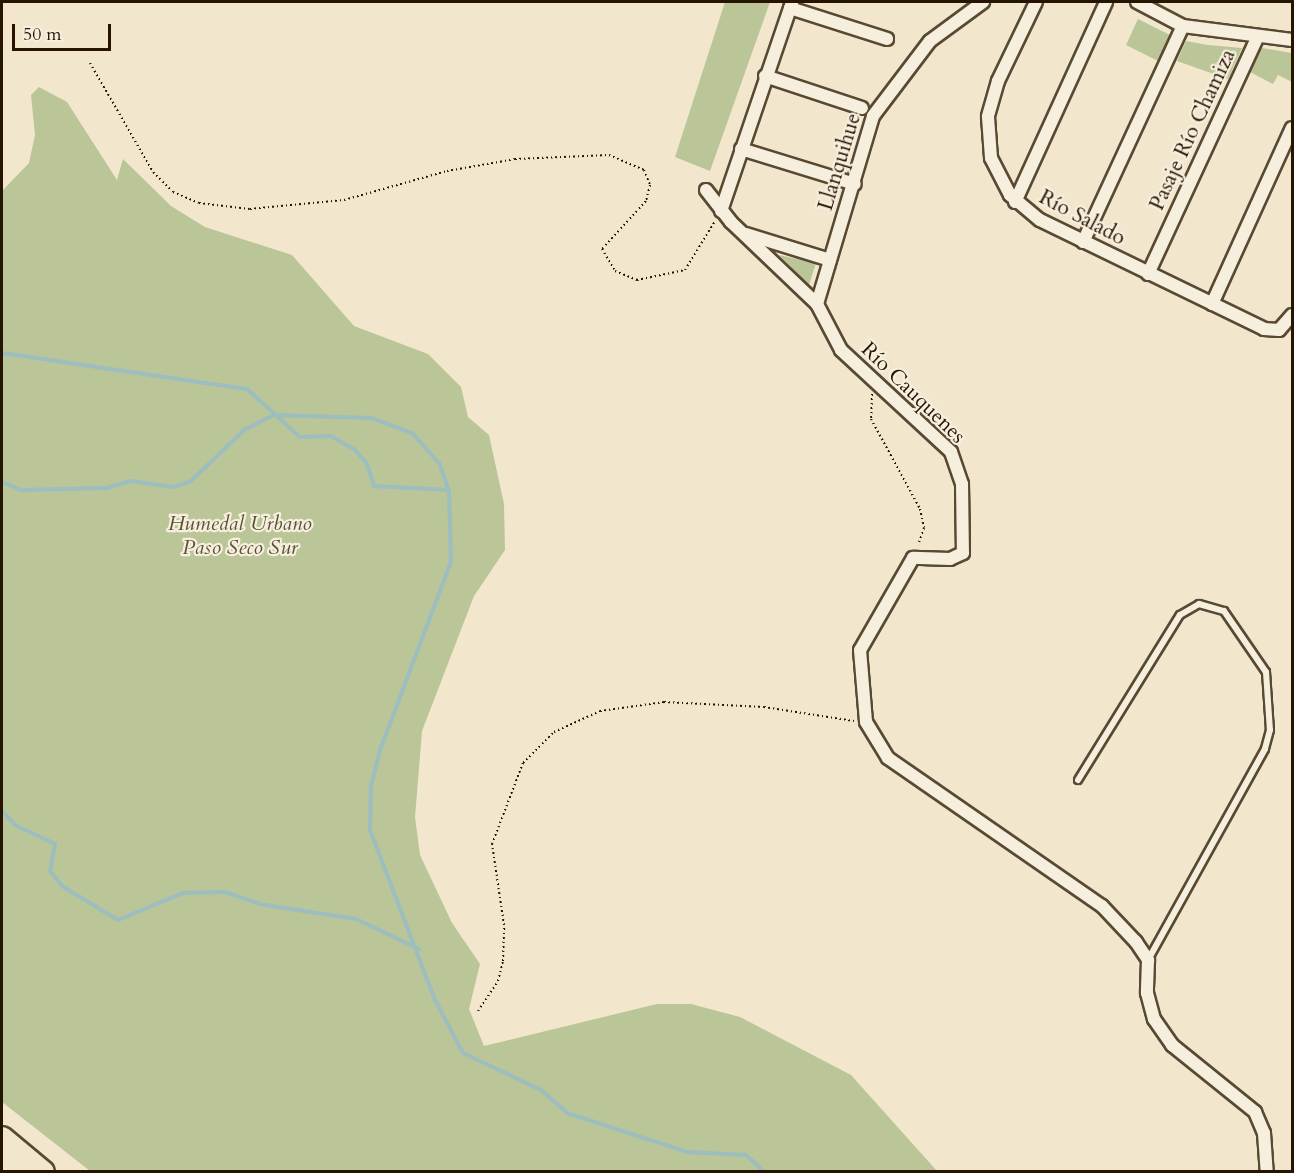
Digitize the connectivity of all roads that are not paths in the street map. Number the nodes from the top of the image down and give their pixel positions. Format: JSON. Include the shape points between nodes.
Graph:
{"nodes":[{"id":1,"x":983,"y":2,"type":"edge"},
{"id":2,"x":1036,"y":2,"type":"edge"},
{"id":3,"x":1106,"y":2,"type":"edge"},
{"id":4,"x":1137,"y":2,"type":"edge"},
{"id":5,"x":791,"y":5,"type":"edge"},
{"id":6,"x":1184,"y":26,"type":"junction"},
{"id":7,"x":1258,"y":36,"type":"junction"},
{"id":8,"x":887,"y":39,"type":"dead end"},
{"id":9,"x":1293,"y":40,"type":"edge"},
{"id":10,"x":765,"y":76,"type":"junction"},
{"id":11,"x":862,"y":108,"type":"dead end"},
{"id":12,"x":1293,"y":128,"type":"edge"},
{"id":13,"x":741,"y":149,"type":"junction"},
{"id":14,"x":855,"y":184,"type":"junction"},
{"id":15,"x":706,"y":190,"type":"dead end"},
{"id":16,"x":1015,"y":202,"type":"junction"},
{"id":17,"x":721,"y":211,"type":"junction"},
{"id":18,"x":742,"y":233,"type":"junction"},
{"id":19,"x":1083,"y":242,"type":"junction"},
{"id":20,"x":831,"y":260,"type":"junction"},
{"id":21,"x":1148,"y":274,"type":"junction"},
{"id":22,"x":817,"y":304,"type":"junction"},
{"id":23,"x":1212,"y":304,"type":"junction"},
{"id":24,"x":1293,"y":315,"type":"edge"},
{"id":25,"x":1078,"y":780,"type":"dead end"},
{"id":26,"x":1148,"y":960,"type":"junction"},
{"id":27,"x":2,"y":1138,"type":"edge"},
{"id":28,"x":2,"y":1162,"type":"edge"},
{"id":29,"x":14,"y":1172,"type":"edge"},
{"id":30,"x":43,"y":1172,"type":"edge"},
{"id":31,"x":1267,"y":1172,"type":"edge"}],
"edges":[{"from":1,"to":14,"type":"street","name":"Llanquihue","via":[[930,41],[891,87],[865,132]]},
{"from":2,"to":16,"type":"street","name":"Río Salado","via":[[998,81],[988,117],[991,158]]},
{"from":3,"to":16,"type":"street"},
{"from":4,"to":6,"type":"street"},
{"from":5,"to":8,"type":"street"},
{"from":5,"to":10,"type":"street"},
{"from":6,"to":7,"type":"street"},
{"from":6,"to":19,"type":"street"},
{"from":7,"to":9,"type":"street"},
{"from":7,"to":21,"type":"street","name":"Pasaje Río Chamiza"},
{"from":10,"to":11,"type":"street"},
{"from":10,"to":13,"type":"street"},
{"from":12,"to":23,"type":"street"},
{"from":13,"to":14,"type":"street"},
{"from":13,"to":17,"type":"street"},
{"from":14,"to":20,"type":"street","name":"Llanquihue"},
{"from":15,"to":17,"type":"street"},
{"from":16,"to":19,"type":"street","name":"Río Salado"},
{"from":17,"to":18,"type":"street"},
{"from":18,"to":20,"type":"street"},
{"from":18,"to":22,"type":"street"},
{"from":19,"to":21,"type":"street","name":"Río Salado"},
{"from":20,"to":22,"type":"street","name":"Llanquihue"},
{"from":21,"to":23,"type":"street","name":"Río Salado"},
{"from":22,"to":26,"type":"street","name":"Río Cauquenes","via":[[832,340],[880,392],[914,415],[955,459],[962,484],[963,553],[950,559],[913,558],[860,650],[866,722],[888,758],[1102,906]]},
{"from":23,"to":24,"type":"street","name":"Río Salado","via":[[1272,331],[1285,327]]},
{"from":25,"to":26,"type":"lane","via":[[1180,615],[1199,604],[1224,611],[1266,672],[1270,730],[1266,749]]},
{"from":26,"to":31,"type":"street","via":[[1147,993],[1154,1019],[1172,1045],[1255,1112],[1264,1133]]},
{"from":27,"to":30,"type":"highway"},
{"from":28,"to":29,"type":"highway"}]}
